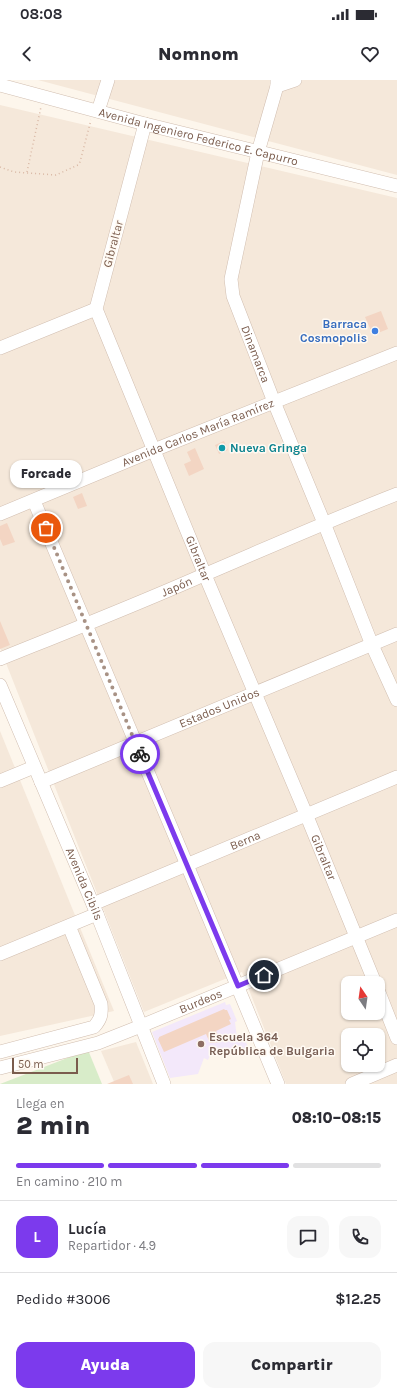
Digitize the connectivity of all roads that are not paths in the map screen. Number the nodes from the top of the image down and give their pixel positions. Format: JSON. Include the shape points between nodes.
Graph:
{"nodes":[{"id":1,"x":108,"y":80,"type":"edge"},
{"id":2,"x":295,"y":80,"type":"edge"},
{"id":3,"x":277,"y":83,"type":"edge"},
{"id":4,"x":0,"y":85,"type":"edge"},
{"id":5,"x":96,"y":110,"type":"junction"},
{"id":6,"x":144,"y":124,"type":"junction"},
{"id":7,"x":258,"y":152,"type":"junction"},
{"id":8,"x":397,"y":186,"type":"edge"},
{"id":9,"x":96,"y":309,"type":"junction"},
{"id":10,"x":0,"y":348,"type":"edge"},
{"id":11,"x":397,"y":353,"type":"edge"},
{"id":12,"x":274,"y":402,"type":"junction"},
{"id":13,"x":154,"y":450,"type":"junction"},
{"id":14,"x":397,"y":494,"type":"edge"},
{"id":15,"x":34,"y":501,"type":"junction"},
{"id":16,"x":0,"y":514,"type":"edge"},
{"id":17,"x":324,"y":523,"type":"junction"},
{"id":18,"x":205,"y":575,"type":"junction"},
{"id":19,"x":86,"y":624,"type":"junction"},
{"id":20,"x":397,"y":634,"type":"edge"},
{"id":21,"x":372,"y":645,"type":"junction"},
{"id":22,"x":0,"y":659,"type":"edge"},
{"id":23,"x":0,"y":685,"type":"edge"},
{"id":24,"x":254,"y":693,"type":"junction"},
{"id":25,"x":397,"y":700,"type":"edge"},
{"id":26,"x":136,"y":743,"type":"junction"},
{"id":27,"x":34,"y":767,"type":"junction"},
{"id":28,"x":397,"y":777,"type":"edge"},
{"id":29,"x":0,"y":781,"type":"edge"},
{"id":30,"x":40,"y":782,"type":"junction"},
{"id":31,"x":306,"y":814,"type":"junction"},
{"id":32,"x":187,"y":865,"type":"junction"},
{"id":33,"x":95,"y":909,"type":"junction"},
{"id":34,"x":397,"y":920,"type":"edge"},
{"id":35,"x":69,"y":926,"type":"junction"},
{"id":36,"x":357,"y":936,"type":"junction"},
{"id":37,"x":0,"y":954,"type":"edge"},
{"id":38,"x":372,"y":976,"type":"edge"},
{"id":39,"x":238,"y":986,"type":"junction"},
{"id":40,"x":385,"y":1008,"type":"edge"},
{"id":41,"x":141,"y":1026,"type":"junction"},
{"id":42,"x":397,"y":1038,"type":"edge"},
{"id":43,"x":0,"y":1052,"type":"edge"},
{"id":44,"x":397,"y":1065,"type":"edge"},
{"id":45,"x":0,"y":1068,"type":"edge"},
{"id":46,"x":164,"y":1084,"type":"edge"},
{"id":47,"x":278,"y":1084,"type":"edge"},
{"id":48,"x":352,"y":1084,"type":"edge"}],
"edges":[{"from":1,"to":5,"type":"street"},
{"from":2,"to":3,"type":"street"},
{"from":3,"to":7,"type":"street","name":"Dinamarca"},
{"from":4,"to":5,"type":"street","name":"Avenida Ingeniero Federico E. Capurro"},
{"from":5,"to":6,"type":"street","name":"Avenida Ingeniero Federico E. Capurro"},
{"from":6,"to":7,"type":"street","name":"Avenida Ingeniero Federico E. Capurro"},
{"from":6,"to":9,"type":"street","name":"Gibraltar"},
{"from":7,"to":8,"type":"street","name":"Avenida Ingeniero Federico E. Capurro"},
{"from":7,"to":12,"type":"street","name":"Dinamarca","via":[[231,287]]},
{"from":9,"to":10,"type":"street"},
{"from":9,"to":13,"type":"street","name":"Gibraltar"},
{"from":11,"to":12,"type":"street","name":"Avenida Carlos María Ramírez"},
{"from":12,"to":13,"type":"street","name":"Avenida Carlos María Ramírez"},
{"from":12,"to":17,"type":"street","name":"Dinamarca"},
{"from":13,"to":15,"type":"street","name":"Avenida Carlos María Ramírez"},
{"from":13,"to":18,"type":"street","name":"Gibraltar"},
{"from":14,"to":17,"type":"street","name":"Japón"},
{"from":15,"to":16,"type":"street","name":"Avenida Carlos María Ramírez"},
{"from":15,"to":19,"type":"street"},
{"from":17,"to":18,"type":"street","name":"Japón"},
{"from":17,"to":21,"type":"street","name":"Dinamarca"},
{"from":18,"to":19,"type":"street","name":"Japón"},
{"from":18,"to":24,"type":"street","name":"Gibraltar"},
{"from":19,"to":22,"type":"street","name":"Japón"},
{"from":19,"to":26,"type":"street"},
{"from":20,"to":21,"type":"street","name":"Estados Unidos"},
{"from":21,"to":24,"type":"street","name":"Estados Unidos"},
{"from":21,"to":25,"type":"street","name":"Dinamarca"},
{"from":23,"to":27,"type":"street","name":"Avenida Cibils"},
{"from":24,"to":26,"type":"street","name":"Estados Unidos"},
{"from":24,"to":31,"type":"street","name":"Gibraltar"},
{"from":26,"to":30,"type":"street","name":"Estados Unidos"},
{"from":26,"to":32,"type":"street"},
{"from":27,"to":29,"type":"street"},
{"from":27,"to":30,"type":"street","name":"Avenida Cibils"},
{"from":28,"to":31,"type":"street","name":"Berna"},
{"from":30,"to":33,"type":"street","name":"Avenida Cibils"},
{"from":31,"to":32,"type":"street","name":"Berna"},
{"from":31,"to":36,"type":"street","name":"Gibraltar"},
{"from":32,"to":33,"type":"street","name":"Berna"},
{"from":32,"to":39,"type":"street"},
{"from":33,"to":35,"type":"street","name":"Berna"},
{"from":33,"to":41,"type":"street","name":"Avenida Cibils"},
{"from":34,"to":36,"type":"street","name":"Burdeos"},
{"from":35,"to":37,"type":"street","name":"Berna"},
{"from":35,"to":43,"type":"street","via":[[101,1004],[100,1020],[94,1027]]},
{"from":36,"to":38,"type":"street","name":"Gibraltar"},
{"from":36,"to":39,"type":"street","name":"Burdeos"},
{"from":39,"to":41,"type":"street","name":"Burdeos"},
{"from":39,"to":47,"type":"street"},
{"from":40,"to":42,"type":"street"},
{"from":41,"to":45,"type":"street","name":"Burdeos","via":[[98,1043]]},
{"from":41,"to":46,"type":"street","name":"Avenida Cibils"},
{"from":44,"to":48,"type":"street"}]}
